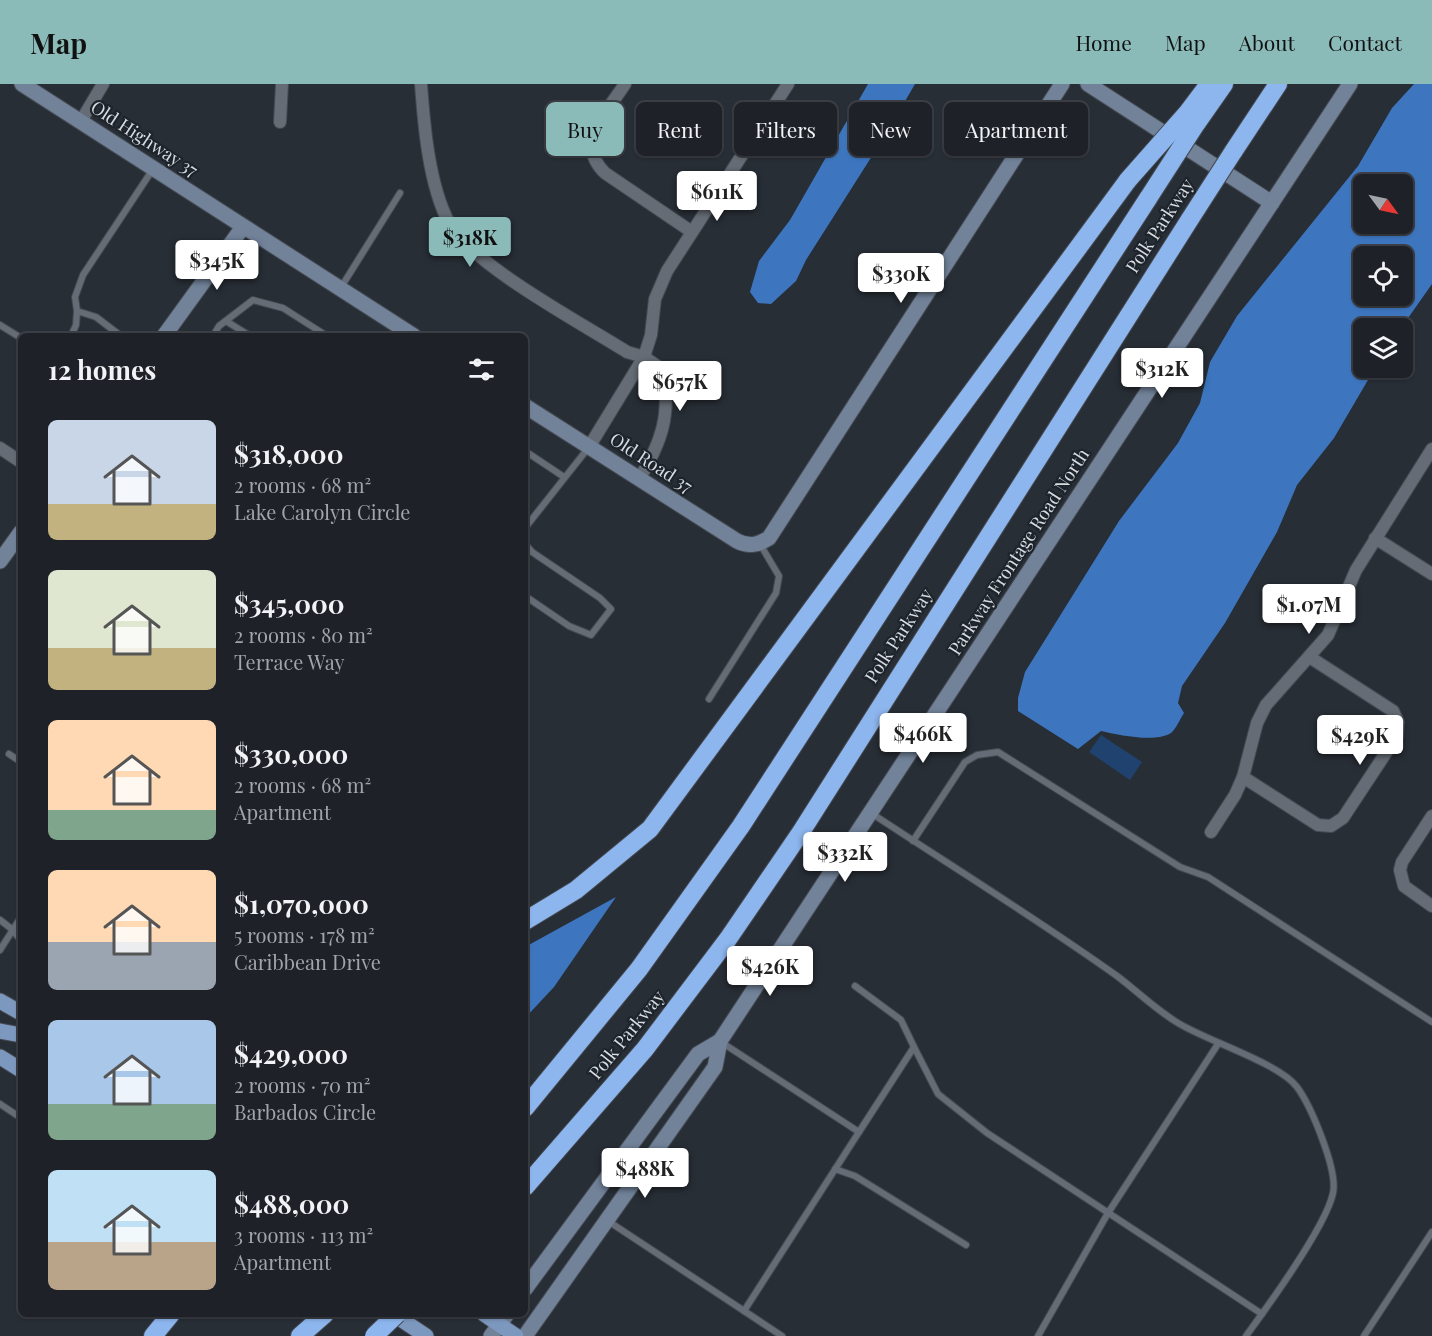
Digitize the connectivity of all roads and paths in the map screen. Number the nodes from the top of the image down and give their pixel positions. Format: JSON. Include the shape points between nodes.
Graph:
{"nodes":[{"id":1,"x":22,"y":84,"type":"edge"},
{"id":2,"x":282,"y":84,"type":"edge"},
{"id":3,"x":421,"y":84,"type":"edge"},
{"id":4,"x":625,"y":84,"type":"edge"},
{"id":5,"x":788,"y":84,"type":"edge"},
{"id":6,"x":1062,"y":84,"type":"edge"},
{"id":7,"x":1088,"y":84,"type":"edge"},
{"id":8,"x":1209,"y":84,"type":"edge"},
{"id":9,"x":1224,"y":84,"type":"edge"},
{"id":10,"x":1278,"y":84,"type":"edge"},
{"id":11,"x":1350,"y":84,"type":"edge"},
{"id":12,"x":103,"y":85,"type":"edge"},
{"id":13,"x":1192,"y":118,"type":"junction"},
{"id":14,"x":81,"y":121,"type":"junction"},
{"id":15,"x":280,"y":122,"type":"dead end"},
{"id":16,"x":153,"y":168,"type":"junction"},
{"id":17,"x":400,"y":193,"type":"dead end"},
{"id":18,"x":1272,"y":203,"type":"junction"},
{"id":19,"x":243,"y":227,"type":"junction"},
{"id":20,"x":692,"y":232,"type":"junction"},
{"id":21,"x":340,"y":289,"type":"junction"},
{"id":22,"x":77,"y":311,"type":"junction"},
{"id":23,"x":226,"y":321,"type":"junction"},
{"id":24,"x":0,"y":325,"type":"edge"},
{"id":25,"x":72,"y":333,"type":"edge"},
{"id":26,"x":117,"y":333,"type":"edge"},
{"id":27,"x":166,"y":333,"type":"edge"},
{"id":28,"x":216,"y":333,"type":"edge"},
{"id":29,"x":245,"y":333,"type":"edge"},
{"id":30,"x":322,"y":333,"type":"edge"},
{"id":31,"x":409,"y":333,"type":"edge"},
{"id":32,"x":18,"y":336,"type":"edge"},
{"id":33,"x":644,"y":357,"type":"junction"},
{"id":34,"x":528,"y":408,"type":"edge"},
{"id":35,"x":589,"y":447,"type":"junction"},
{"id":36,"x":0,"y":448,"type":"edge"},
{"id":37,"x":1432,"y":449,"type":"edge"},
{"id":38,"x":528,"y":453,"type":"edge"},
{"id":39,"x":18,"y":460,"type":"edge"},
{"id":40,"x":564,"y":477,"type":"junction"},
{"id":41,"x":639,"y":479,"type":"junction"},
{"id":42,"x":528,"y":524,"type":"edge"},
{"id":43,"x":18,"y":536,"type":"edge"},
{"id":44,"x":1375,"y":538,"type":"junction"},
{"id":45,"x":760,"y":544,"type":"junction"},
{"id":46,"x":528,"y":547,"type":"edge"},
{"id":47,"x":0,"y":561,"type":"edge"},
{"id":48,"x":1432,"y":574,"type":"edge"},
{"id":49,"x":528,"y":598,"type":"edge"},
{"id":50,"x":1311,"y":658,"type":"junction"},
{"id":51,"x":709,"y":699,"type":"dead end"},
{"id":52,"x":9,"y":754,"type":"dead end"},
{"id":53,"x":18,"y":760,"type":"edge"},
{"id":54,"x":1243,"y":777,"type":"junction"},
{"id":55,"x":871,"y":813,"type":"junction"},
{"id":56,"x":1432,"y":816,"type":"edge"},
{"id":57,"x":1211,"y":832,"type":"dead end"},
{"id":58,"x":913,"y":841,"type":"junction"},
{"id":59,"x":1432,"y":906,"type":"edge"},
{"id":60,"x":528,"y":919,"type":"edge"},
{"id":61,"x":0,"y":920,"type":"edge"},
{"id":62,"x":18,"y":922,"type":"edge"},
{"id":63,"x":13,"y":930,"type":"junction"},
{"id":64,"x":18,"y":937,"type":"edge"},
{"id":65,"x":0,"y":950,"type":"edge"},
{"id":66,"x":855,"y":986,"type":"dead end"},
{"id":67,"x":0,"y":1001,"type":"edge"},
{"id":68,"x":18,"y":1011,"type":"edge"},
{"id":69,"x":1432,"y":1022,"type":"edge"},
{"id":70,"x":0,"y":1031,"type":"edge"},
{"id":71,"x":18,"y":1034,"type":"edge"},
{"id":72,"x":720,"y":1041,"type":"junction"},
{"id":73,"x":1218,"y":1044,"type":"junction"},
{"id":74,"x":914,"y":1047,"type":"junction"},
{"id":75,"x":0,"y":1057,"type":"edge"},
{"id":76,"x":18,"y":1068,"type":"edge"},
{"id":77,"x":0,"y":1104,"type":"edge"},
{"id":78,"x":528,"y":1104,"type":"edge"},
{"id":79,"x":18,"y":1116,"type":"edge"},
{"id":80,"x":859,"y":1132,"type":"junction"},
{"id":81,"x":835,"y":1169,"type":"junction"},
{"id":82,"x":528,"y":1184,"type":"edge"},
{"id":83,"x":1108,"y":1213,"type":"junction"},
{"id":84,"x":608,"y":1221,"type":"junction"},
{"id":85,"x":1432,"y":1232,"type":"edge"},
{"id":86,"x":966,"y":1245,"type":"dead end"},
{"id":87,"x":528,"y":1285,"type":"edge"},
{"id":88,"x":744,"y":1311,"type":"junction"},
{"id":89,"x":1262,"y":1314,"type":"junction"},
{"id":90,"x":169,"y":1317,"type":"edge"},
{"id":91,"x":322,"y":1317,"type":"edge"},
{"id":92,"x":392,"y":1317,"type":"edge"},
{"id":93,"x":399,"y":1317,"type":"edge"},
{"id":94,"x":499,"y":1325,"type":"edge"},
{"id":95,"x":153,"y":1336,"type":"edge"},
{"id":96,"x":300,"y":1336,"type":"edge"},
{"id":97,"x":374,"y":1336,"type":"edge"},
{"id":98,"x":426,"y":1336,"type":"edge"},
{"id":99,"x":516,"y":1336,"type":"edge"},
{"id":100,"x":525,"y":1336,"type":"edge"},
{"id":101,"x":782,"y":1336,"type":"edge"},
{"id":102,"x":1038,"y":1336,"type":"edge"},
{"id":103,"x":1246,"y":1336,"type":"edge"},
{"id":104,"x":1364,"y":1336,"type":"edge"}],
"edges":[{"from":1,"to":14,"type":"main road","name":"Old Highway 37"},
{"from":2,"to":15,"type":"street"},
{"from":3,"to":33,"type":"street","via":[[437,192],[449,223],[463,243],[490,265],[627,352]]},
{"from":4,"to":20,"type":"street","via":[[592,140],[595,164]]},
{"from":5,"to":20,"type":"street"},
{"from":6,"to":45,"type":"main road","via":[[770,538]]},
{"from":7,"to":18,"type":"main road"},
{"from":8,"to":13,"type":"highway"},
{"from":9,"to":13,"type":"highway","name":"Polk Parkway"},
{"from":10,"to":82,"type":"highway","name":"Polk Parkway","bridge":true,"via":[[801,832],[728,939],[645,1048]]},
{"from":11,"to":18,"type":"main road","name":"Parkway Frontage Road North"},
{"from":12,"to":14,"type":"street"},
{"from":13,"to":60,"type":"highway","bridge":true,"via":[[1128,180],[650,829],[576,890]]},
{"from":13,"to":78,"type":"highway","name":"Polk Parkway","bridge":true,"via":[[1149,197],[741,826],[639,969]]},
{"from":14,"to":16,"type":"main road","name":"Old Highway 37"},
{"from":16,"to":19,"type":"main road","name":"Old Highway 37"},
{"from":16,"to":22,"type":"lane","via":[[83,275],[75,297]]},
{"from":17,"to":21,"type":"lane"},
{"from":18,"to":55,"type":"main road","name":"Parkway Frontage Road North"},
{"from":19,"to":21,"type":"main road"},
{"from":19,"to":27,"type":"main road"},
{"from":20,"to":33,"type":"street","via":[[667,271],[655,299]]},
{"from":21,"to":31,"type":"main road"},
{"from":22,"to":25,"type":"lane"},
{"from":22,"to":26,"type":"lane","via":[[96,317]]},
{"from":23,"to":28,"type":"lane"},
{"from":23,"to":29,"type":"lane"},
{"from":23,"to":30,"type":"lane","via":[[253,300],[283,308]]},
{"from":24,"to":32,"type":"lane"},
{"from":33,"to":35,"type":"street"},
{"from":33,"to":41,"type":"street","via":[[663,370],[667,393],[657,450]]},
{"from":34,"to":35,"type":"main road","name":"Old Road 37"},
{"from":35,"to":40,"type":"lane"},
{"from":35,"to":41,"type":"main road","name":"Old Road 37"},
{"from":36,"to":39,"type":"street"},
{"from":37,"to":44,"type":"street"},
{"from":38,"to":40,"type":"lane"},
{"from":40,"to":42,"type":"lane"},
{"from":41,"to":45,"type":"main road","name":"Old Road 37","via":[[746,545]]},
{"from":43,"to":47,"type":"main road"},
{"from":44,"to":48,"type":"street"},
{"from":44,"to":50,"type":"street","via":[[1356,570],[1328,635]]},
{"from":45,"to":51,"type":"lane","via":[[779,576],[776,593]]},
{"from":46,"to":49,"type":"lane","via":[[611,609],[591,635],[569,626]]},
{"from":50,"to":54,"type":"street","via":[[1266,705],[1257,723]]},
{"from":50,"to":54,"type":"street","via":[[1393,711],[1398,722],[1397,736],[1343,818],[1331,826],[1318,825]]},
{"from":52,"to":53,"type":"lane"},
{"from":54,"to":57,"type":"street"},
{"from":55,"to":58,"type":"lane"},
{"from":55,"to":72,"type":"main road","name":"Parkway Frontage Road North"},
{"from":56,"to":59,"type":"street","via":[[1400,870],[1404,886]]},
{"from":58,"to":69,"type":"lane","via":[[965,762],[998,752],[1180,867],[1208,877]]},
{"from":58,"to":73,"type":"lane","via":[[1117,976],[1176,1023]]},
{"from":61,"to":63,"type":"lane"},
{"from":62,"to":63,"type":"lane"},
{"from":63,"to":64,"type":"lane"},
{"from":63,"to":65,"type":"lane"},
{"from":66,"to":74,"type":"lane","via":[[901,1020]]},
{"from":67,"to":68,"type":"main road"},
{"from":70,"to":71,"type":"main road"},
{"from":72,"to":80,"type":"lane"},
{"from":72,"to":84,"type":"main road","name":"Parkway Frontage Road North","via":[[715,1067]]},
{"from":72,"to":87,"type":"main road","name":"Parkway Frontage Road North","via":[[698,1054]]},
{"from":73,"to":83,"type":"lane"},
{"from":73,"to":89,"type":"lane","via":[[1268,1065],[1296,1086],[1332,1169],[1333,1193],[1318,1228]]},
{"from":74,"to":80,"type":"lane"},
{"from":74,"to":83,"type":"lane","via":[[938,1094],[987,1133]]},
{"from":75,"to":76,"type":"main road"},
{"from":77,"to":79,"type":"lane"},
{"from":80,"to":81,"type":"lane"},
{"from":81,"to":86,"type":"lane","via":[[855,1176]]},
{"from":81,"to":88,"type":"lane"},
{"from":83,"to":89,"type":"lane"},
{"from":83,"to":102,"type":"lane"},
{"from":84,"to":88,"type":"lane"},
{"from":84,"to":100,"type":"main road","name":"Parkway Frontage Road North"},
{"from":85,"to":104,"type":"lane"},
{"from":88,"to":101,"type":"lane"},
{"from":89,"to":103,"type":"lane"},
{"from":90,"to":95,"type":"highway"},
{"from":91,"to":96,"type":"highway"},
{"from":92,"to":97,"type":"highway","bridge":true},
{"from":93,"to":98,"type":"main road"},
{"from":94,"to":99,"type":"main road"}]}
